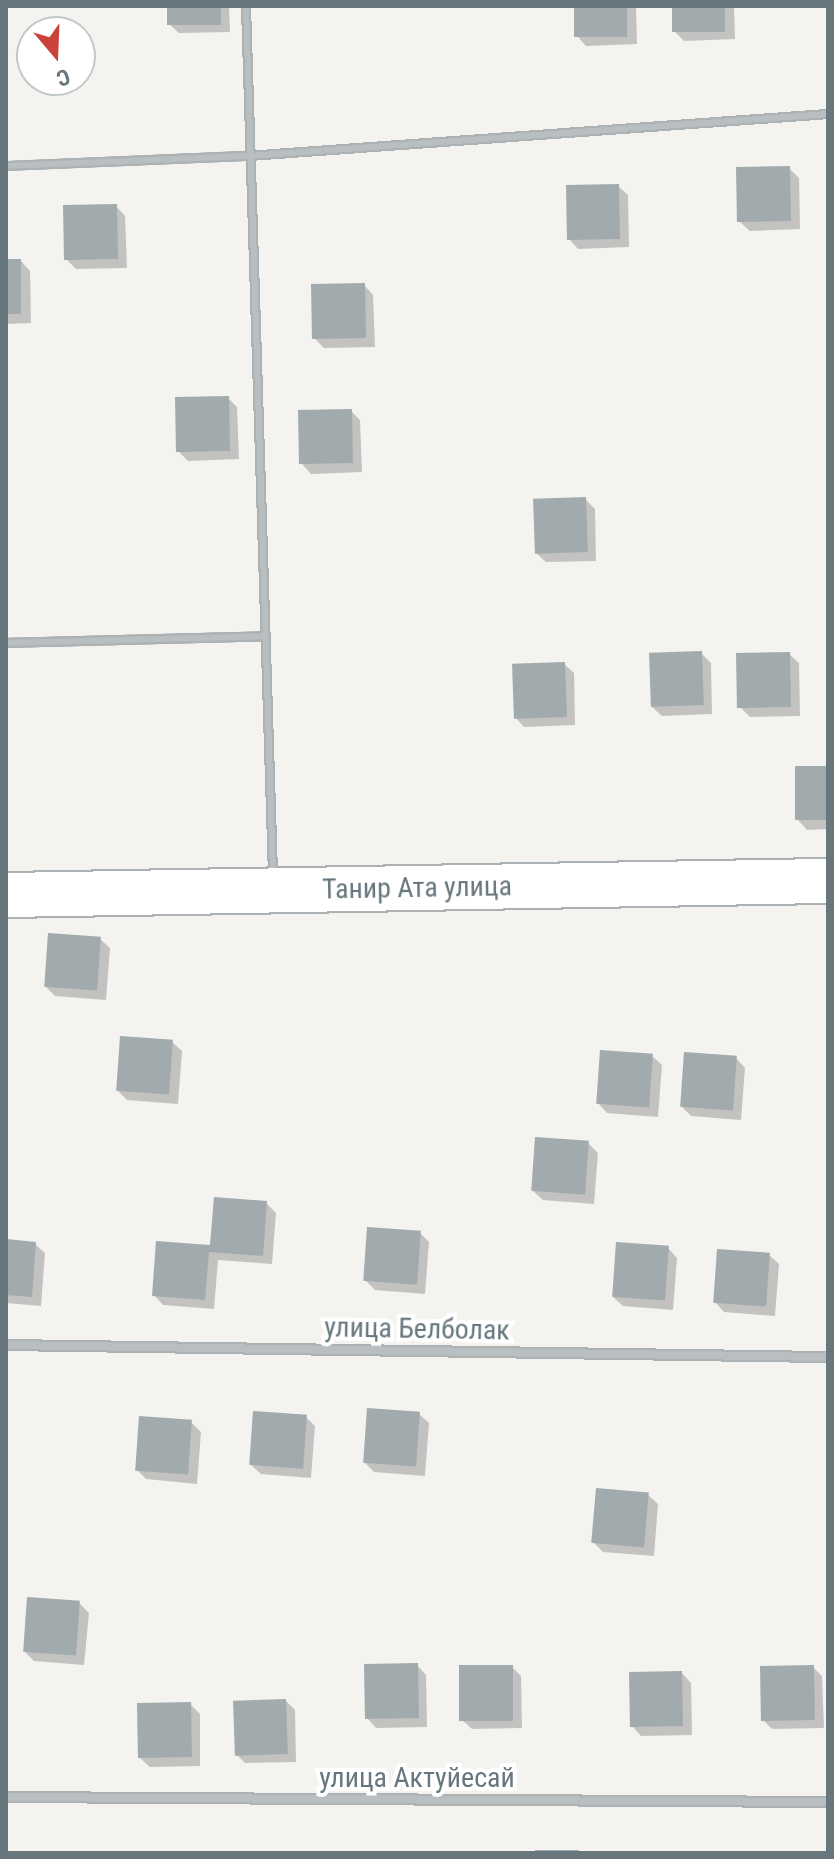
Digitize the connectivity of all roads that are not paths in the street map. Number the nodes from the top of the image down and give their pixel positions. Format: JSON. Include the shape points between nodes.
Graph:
{"nodes":[{"id":1,"x":246,"y":6,"type":"edge"},
{"id":2,"x":828,"y":114,"type":"edge"},
{"id":3,"x":248,"y":156,"type":"junction"},
{"id":4,"x":6,"y":166,"type":"edge"},
{"id":5,"x":265,"y":636,"type":"junction"},
{"id":6,"x":6,"y":643,"type":"edge"},
{"id":7,"x":828,"y":881,"type":"edge"},
{"id":8,"x":273,"y":890,"type":"junction"},
{"id":9,"x":6,"y":895,"type":"edge"},
{"id":10,"x":6,"y":1345,"type":"edge"},
{"id":11,"x":828,"y":1357,"type":"edge"},
{"id":12,"x":6,"y":1797,"type":"edge"},
{"id":13,"x":828,"y":1802,"type":"edge"}],
"edges":[{"from":1,"to":3,"type":"lane"},
{"from":2,"to":3,"type":"lane"},
{"from":3,"to":4,"type":"lane"},
{"from":3,"to":5,"type":"lane"},
{"from":5,"to":6,"type":"lane"},
{"from":5,"to":8,"type":"lane"},
{"from":7,"to":8,"type":"street","name":"Танир Ата улица"},
{"from":8,"to":9,"type":"street","name":"Танир Ата улица"},
{"from":10,"to":11,"type":"street","name":"улица Белболак"},
{"from":12,"to":13,"type":"street","name":"улица Актуйесай"}]}
